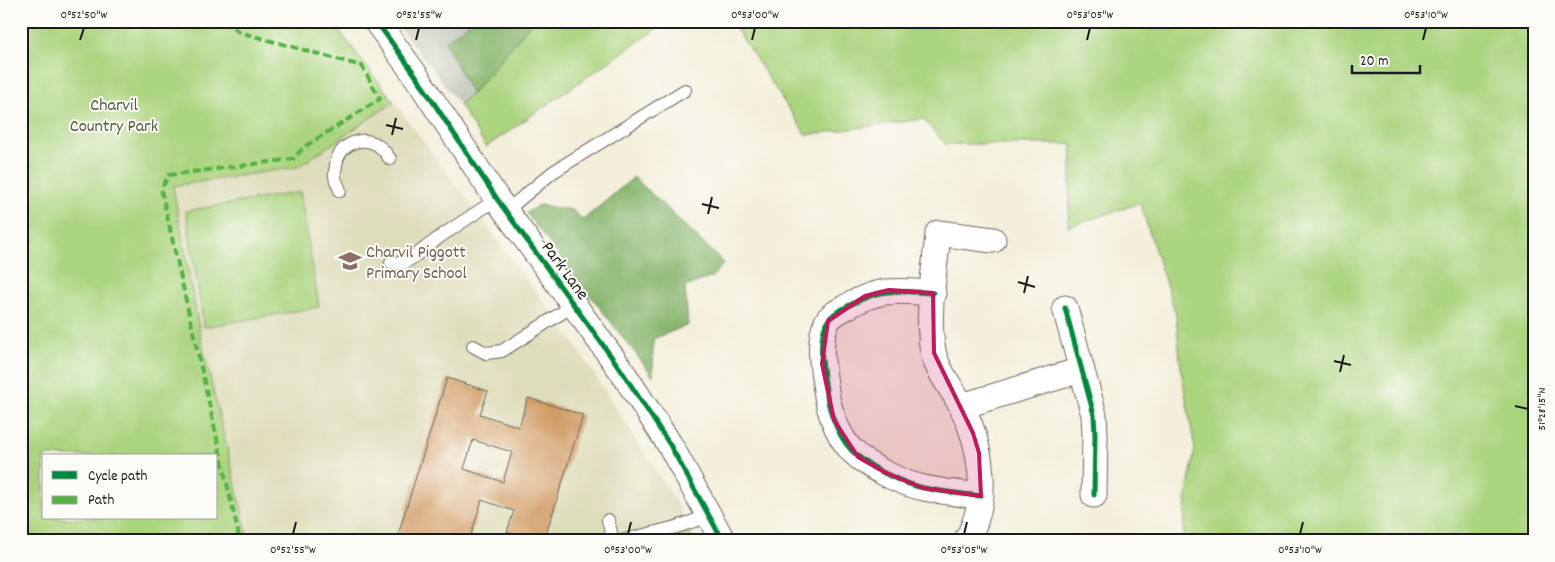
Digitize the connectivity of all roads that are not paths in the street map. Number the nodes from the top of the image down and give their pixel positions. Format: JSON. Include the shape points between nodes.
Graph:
{"nodes":[{"id":1,"x":376,"y":21,"type":"edge"},
{"id":2,"x":685,"y":90,"type":"dead end"},
{"id":3,"x":390,"y":159,"type":"dead end"},
{"id":4,"x":340,"y":191,"type":"dead end"},
{"id":5,"x":501,"y":205,"type":"junction"},
{"id":6,"x":993,"y":240,"type":"dead end"},
{"id":7,"x":391,"y":262,"type":"dead end"},
{"id":8,"x":933,"y":293,"type":"junction"},
{"id":9,"x":574,"y":305,"type":"junction"},
{"id":10,"x":1065,"y":308,"type":"dead end"},
{"id":11,"x":473,"y":346,"type":"dead end"},
{"id":12,"x":1081,"y":370,"type":"junction"},
{"id":13,"x":962,"y":406,"type":"junction"},
{"id":14,"x":1094,"y":495,"type":"dead end"},
{"id":15,"x":981,"y":496,"type":"junction"},
{"id":16,"x":709,"y":516,"type":"junction"},
{"id":17,"x":608,"y":520,"type":"dead end"},
{"id":18,"x":614,"y":541,"type":"edge"},
{"id":19,"x":621,"y":541,"type":"edge"},
{"id":20,"x":723,"y":541,"type":"edge"},
{"id":21,"x":966,"y":541,"type":"edge"}],
"edges":[{"from":1,"to":5,"type":"street","name":"Park Lane"},
{"from":2,"to":5,"type":"lane"},
{"from":3,"to":4,"type":"lane","via":[[375,144],[362,140],[343,149],[334,176]]},
{"from":5,"to":7,"type":"lane","via":[[441,236],[402,264]]},
{"from":5,"to":9,"type":"street","name":"Park Lane"},
{"from":6,"to":8,"type":"street","via":[[938,233]]},
{"from":8,"to":13,"type":"street","via":[[934,353]]},
{"from":8,"to":15,"type":"street","via":[[889,290],[865,296],[837,312],[828,321],[823,343],[826,394],[834,420],[858,457],[923,488]]},
{"from":9,"to":11,"type":"lane","via":[[502,351],[486,353]]},
{"from":9,"to":16,"type":"street","name":"Park Lane","via":[[670,445]]},
{"from":10,"to":12,"type":"street"},
{"from":12,"to":13,"type":"street"},
{"from":12,"to":14,"type":"street","via":[[1094,415]]},
{"from":13,"to":15,"type":"street","via":[[979,452]]},
{"from":15,"to":21,"type":"street","via":[[978,513]]},
{"from":16,"to":19,"type":"lane"},
{"from":16,"to":20,"type":"street","name":"Park Lane"},
{"from":17,"to":18,"type":"lane"}]}
